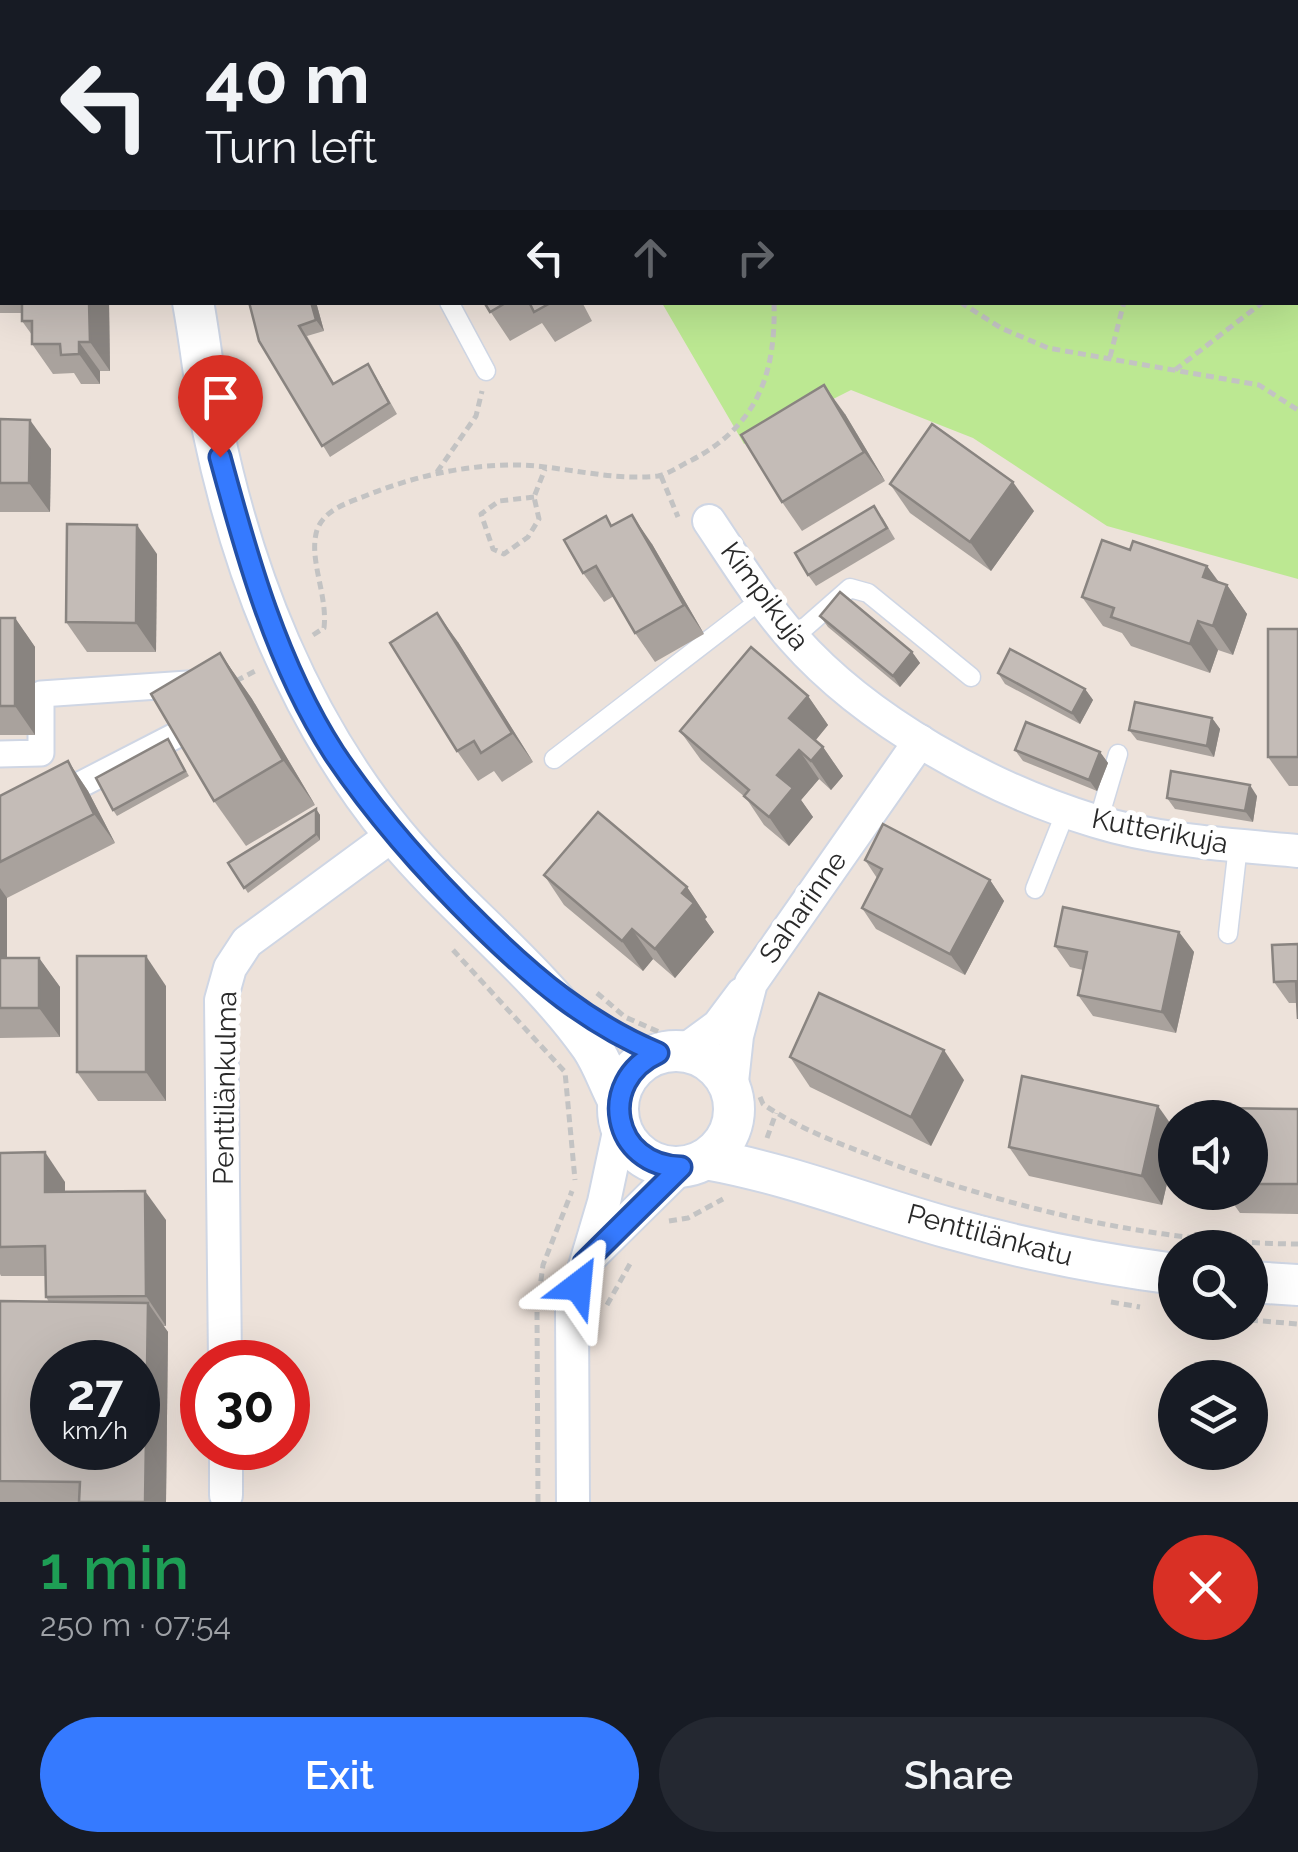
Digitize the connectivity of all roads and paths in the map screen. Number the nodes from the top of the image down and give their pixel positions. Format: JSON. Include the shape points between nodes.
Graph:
{"nodes":[{"id":1,"x":193,"y":305,"type":"edge"},
{"id":2,"x":452,"y":305,"type":"edge"},
{"id":3,"x":774,"y":305,"type":"edge"},
{"id":4,"x":965,"y":305,"type":"edge"},
{"id":5,"x":1123,"y":305,"type":"edge"},
{"id":6,"x":1259,"y":305,"type":"edge"},
{"id":7,"x":1110,"y":357,"type":"junction"},
{"id":8,"x":1175,"y":370,"type":"junction"},
{"id":9,"x":486,"y":371,"type":"joint"},
{"id":10,"x":1298,"y":410,"type":"edge"},
{"id":11,"x":545,"y":469,"type":"junction"},
{"id":12,"x":436,"y":474,"type":"junction"},
{"id":13,"x":661,"y":476,"type":"junction"},
{"id":14,"x":534,"y":497,"type":"junction"},
{"id":15,"x":697,"y":525,"type":"joint"},
{"id":16,"x":762,"y":599,"type":"junction"},
{"id":17,"x":793,"y":638,"type":"junction"},
{"id":18,"x":306,"y":640,"type":"dead end"},
{"id":19,"x":972,"y":677,"type":"dead end"},
{"id":20,"x":920,"y":740,"type":"junction"},
{"id":21,"x":0,"y":754,"type":"edge"},
{"id":22,"x":1118,"y":754,"type":"dead end"},
{"id":23,"x":554,"y":758,"type":"dead end"},
{"id":24,"x":1066,"y":811,"type":"junction"},
{"id":25,"x":1098,"y":822,"type":"junction"},
{"id":26,"x":0,"y":826,"type":"edge"},
{"id":27,"x":394,"y":834,"type":"junction"},
{"id":28,"x":1238,"y":846,"type":"junction"},
{"id":29,"x":1298,"y":851,"type":"edge"},
{"id":30,"x":1035,"y":889,"type":"dead end"},
{"id":31,"x":1228,"y":934,"type":"dead end"},
{"id":32,"x":531,"y":975,"type":"junction"},
{"id":33,"x":583,"y":981,"type":"dead end"},
{"id":34,"x":750,"y":983,"type":"junction"},
{"id":35,"x":670,"y":1045,"type":"junction"},
{"id":36,"x":740,"y":1098,"type":"junction"},
{"id":37,"x":619,"y":1114,"type":"junction"},
{"id":38,"x":693,"y":1163,"type":"junction"},
{"id":39,"x":808,"y":1181,"type":"junction"},
{"id":40,"x":1298,"y":1244,"type":"edge"},
{"id":41,"x":634,"y":1256,"type":"dead end"},
{"id":42,"x":584,"y":1263,"type":"junction"},
{"id":43,"x":543,"y":1265,"type":"dead end"},
{"id":44,"x":1158,"y":1271,"type":"edge"},
{"id":45,"x":1268,"y":1283,"type":"edge"},
{"id":46,"x":1298,"y":1285,"type":"edge"},
{"id":47,"x":600,"y":1320,"type":"dead end"},
{"id":48,"x":1268,"y":1322,"type":"edge"},
{"id":49,"x":1298,"y":1324,"type":"edge"},
{"id":50,"x":225,"y":1340,"type":"edge"},
{"id":51,"x":226,"y":1470,"type":"edge"},
{"id":52,"x":226,"y":1496,"type":"dead end"},
{"id":53,"x":538,"y":1502,"type":"edge"},
{"id":54,"x":572,"y":1502,"type":"edge"}],
"edges":[{"from":1,"to":27,"type":"street","via":[[213,429],[257,584],[333,751]]},
{"from":2,"to":9,"type":"lane"},
{"from":3,"to":13,"type":"path","via":[[775,352],[751,411],[713,449]]},
{"from":4,"to":7,"type":"path","via":[[1048,348]]},
{"from":5,"to":7,"type":"path"},
{"from":6,"to":8,"type":"path"},
{"from":7,"to":8,"type":"path"},
{"from":8,"to":10,"type":"path","via":[[1259,386]]},
{"from":9,"to":12,"type":"path","via":[[476,416]]},
{"from":11,"to":12,"type":"path"},
{"from":11,"to":13,"type":"path"},
{"from":11,"to":14,"type":"path"},
{"from":12,"to":18,"type":"path","via":[[336,508],[318,529],[315,556],[327,605],[324,628]]},
{"from":13,"to":15,"type":"path"},
{"from":14,"to":14,"type":"path","via":[[539,519],[528,538],[504,554],[493,550],[482,514],[499,501]]},
{"from":15,"to":16,"type":"street","name":"Kimpikuja"},
{"from":16,"to":17,"type":"street","name":"Kimpikuja"},
{"from":16,"to":23,"type":"lane"},
{"from":17,"to":19,"type":"lane","via":[[850,588],[868,592]]},
{"from":17,"to":20,"type":"street","name":"Kimpikuja"},
{"from":20,"to":24,"type":"street","name":"Kutterikuja","via":[[1008,790]]},
{"from":20,"to":34,"type":"street","name":"Saharinne"},
{"from":21,"to":26,"type":"street","via":[[41,754],[41,694],[201,682],[222,712]]},
{"from":22,"to":25,"type":"lane"},
{"from":24,"to":25,"type":"street","name":"Kutterikuja"},
{"from":24,"to":30,"type":"lane"},
{"from":25,"to":28,"type":"street","name":"Kutterikuja"},
{"from":27,"to":32,"type":"street"},
{"from":27,"to":50,"type":"street","name":"Penttilänkulma","via":[[247,942],[230,968],[221,1000]]},
{"from":28,"to":29,"type":"street","name":"Kutterikuja"},
{"from":28,"to":31,"type":"lane"},
{"from":32,"to":35,"type":"street","via":[[609,1033]]},
{"from":32,"to":37,"type":"street","via":[[593,1048]]},
{"from":33,"to":35,"type":"path"},
{"from":34,"to":35,"type":"street","via":[[718,1026]]},
{"from":34,"to":36,"type":"street","name":"Saharinne","via":[[736,1036]]},
{"from":35,"to":36,"type":"street","via":[[718,1068]]},
{"from":35,"to":37,"type":"street","via":[[636,1066]]},
{"from":36,"to":38,"type":"street","via":[[724,1141]]},
{"from":36,"to":39,"type":"street"},
{"from":36,"to":40,"type":"path","via":[[810,1133],[962,1189],[1133,1230]]},
{"from":37,"to":38,"type":"street","via":[[643,1158]]},
{"from":37,"to":42,"type":"street"},
{"from":38,"to":39,"type":"street","name":"Penttilänkatu"},
{"from":38,"to":42,"type":"street"},
{"from":39,"to":44,"type":"street","name":"Penttilänkatu","via":[[946,1227]]},
{"from":41,"to":47,"type":"path"},
{"from":42,"to":54,"type":"street","via":[[572,1310]]},
{"from":43,"to":53,"type":"path","via":[[537,1309]]},
{"from":45,"to":46,"type":"street"},
{"from":48,"to":49,"type":"path"},
{"from":51,"to":52,"type":"street"}]}
